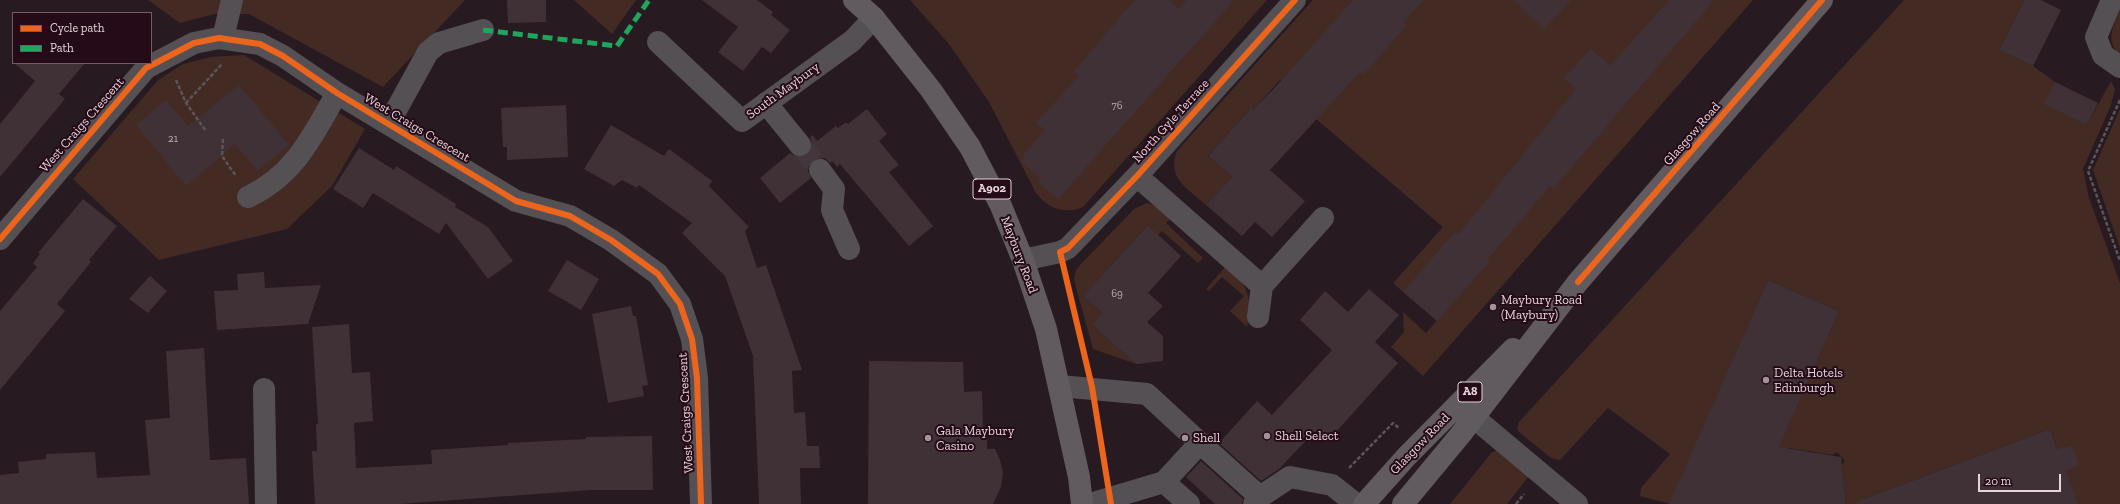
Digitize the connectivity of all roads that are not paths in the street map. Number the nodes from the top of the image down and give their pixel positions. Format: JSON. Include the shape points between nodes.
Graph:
{"nodes":[{"id":1,"x":232,"y":0,"type":"edge"},
{"id":2,"x":854,"y":0,"type":"edge"},
{"id":3,"x":1295,"y":0,"type":"edge"},
{"id":4,"x":1822,"y":0,"type":"edge"},
{"id":5,"x":2112,"y":0,"type":"edge"},
{"id":6,"x":874,"y":18,"type":"junction"},
{"id":7,"x":483,"y":30,"type":"dead end"},
{"id":8,"x":233,"y":39,"type":"junction"},
{"id":9,"x":658,"y":42,"type":"dead end"},
{"id":10,"x":2120,"y":67,"type":"edge"},
{"id":11,"x":337,"y":93,"type":"junction"},
{"id":12,"x":766,"y":103,"type":"junction"},
{"id":13,"x":389,"y":123,"type":"junction"},
{"id":14,"x":800,"y":145,"type":"tunnel mouth"},
{"id":15,"x":820,"y":170,"type":"tunnel mouth"},
{"id":16,"x":1137,"y":176,"type":"junction"},
{"id":17,"x":248,"y":197,"type":"dead end"},
{"id":18,"x":1323,"y":218,"type":"dead end"},
{"id":19,"x":0,"y":239,"type":"edge"},
{"id":20,"x":849,"y":249,"type":"dead end"},
{"id":21,"x":1023,"y":260,"type":"junction"},
{"id":22,"x":1262,"y":286,"type":"junction"},
{"id":23,"x":1258,"y":317,"type":"dead end"},
{"id":24,"x":1060,"y":386,"type":"junction"},
{"id":25,"x":264,"y":389,"type":"dead end"},
{"id":26,"x":1466,"y":410,"type":"junction"},
{"id":27,"x":1200,"y":443,"type":"junction"},
{"id":28,"x":1164,"y":482,"type":"junction"},
{"id":29,"x":1257,"y":501,"type":"edge"},
{"id":30,"x":266,"y":504,"type":"edge"},
{"id":31,"x":701,"y":504,"type":"edge"},
{"id":32,"x":1082,"y":504,"type":"edge"},
{"id":33,"x":1090,"y":504,"type":"edge"},
{"id":34,"x":1189,"y":504,"type":"edge"},
{"id":35,"x":1356,"y":504,"type":"edge"},
{"id":36,"x":1364,"y":504,"type":"edge"},
{"id":37,"x":1403,"y":504,"type":"edge"},
{"id":38,"x":1577,"y":504,"type":"edge"}],
"edges":[{"from":1,"to":8,"type":"street"},
{"from":2,"to":6,"type":"main road","name":"Maybury Road","number":"A902"},
{"from":3,"to":16,"type":"street","name":"North Gyle Terrace"},
{"from":4,"to":26,"type":"main road","name":"Glasgow Road","number":"A8"},
{"from":5,"to":10,"type":"street","via":[[2096,37],[2103,55]]},
{"from":6,"to":12,"type":"street","name":"South Maybury","via":[[852,41]]},
{"from":6,"to":21,"type":"main road","name":"Maybury Road","number":"A902","via":[[931,90],[970,148],[1001,206]]},
{"from":7,"to":13,"type":"street","name":"West Craigs Crescent","via":[[439,43],[428,52]]},
{"from":8,"to":11,"type":"street","name":"West Craigs Crescent","via":[[260,44],[284,56]]},
{"from":8,"to":19,"type":"street","name":"West Craigs Crescent","via":[[194,42],[146,68]]},
{"from":9,"to":12,"type":"street","name":"South Maybury","via":[[742,121]]},
{"from":11,"to":13,"type":"street","name":"West Craigs Crescent"},
{"from":11,"to":17,"type":"street","via":[[299,158],[265,189]]},
{"from":12,"to":14,"type":"street"},
{"from":13,"to":31,"type":"street","name":"West Craigs Crescent","via":[[516,200],[570,216],[611,240],[658,274],[680,304],[692,339],[697,378]]},
{"from":15,"to":20,"type":"street","via":[[834,189],[832,210]]},
{"from":16,"to":21,"type":"street","name":"North Gyle Terrace","via":[[1068,248]]},
{"from":16,"to":22,"type":"street"},
{"from":18,"to":22,"type":"street"},
{"from":21,"to":24,"type":"main road","name":"Maybury Road","number":"A902","via":[[1046,329]]},
{"from":22,"to":23,"type":"street"},
{"from":24,"to":27,"type":"street","via":[[1147,394]]},
{"from":24,"to":32,"type":"main road","name":"Maybury Road","number":"A902","via":[[1080,477]]},
{"from":25,"to":30,"type":"street"},
{"from":26,"to":36,"type":"main road","name":"Glasgow Road","number":"A8"},
{"from":26,"to":37,"type":"main road","name":"Glasgow Road","number":"A8"},
{"from":26,"to":38,"type":"street"},
{"from":27,"to":28,"type":"street"},
{"from":27,"to":29,"type":"street"},
{"from":28,"to":33,"type":"street"},
{"from":28,"to":34,"type":"street"},
{"from":29,"to":35,"type":"street","via":[[1290,477],[1332,485]]}]}
